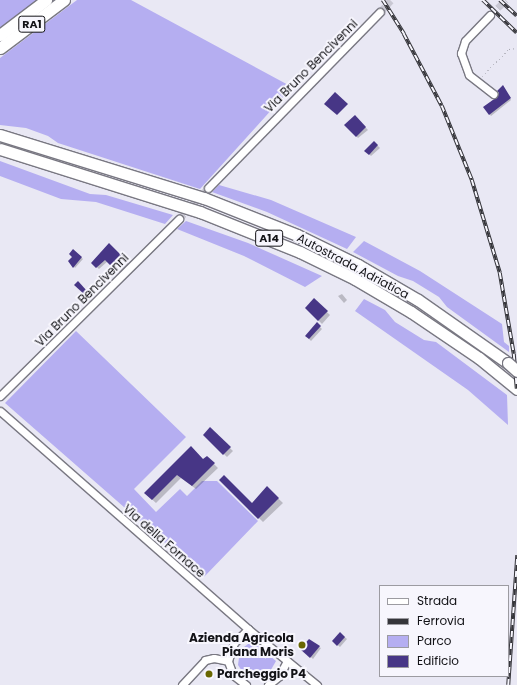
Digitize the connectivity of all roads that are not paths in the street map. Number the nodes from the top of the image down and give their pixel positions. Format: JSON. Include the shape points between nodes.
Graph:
{"nodes":[{"id":1,"x":46,"y":0,"type":"edge"},
{"id":2,"x":64,"y":0,"type":"edge"},
{"id":3,"x":380,"y":12,"type":"tunnel mouth"},
{"id":4,"x":490,"y":15,"type":"tunnel mouth"},
{"id":5,"x":0,"y":36,"type":"edge"},
{"id":6,"x":0,"y":48,"type":"edge"},
{"id":7,"x":493,"y":94,"type":"dead end"},
{"id":8,"x":0,"y":134,"type":"edge"},
{"id":9,"x":0,"y":149,"type":"edge"},
{"id":10,"x":208,"y":188,"type":"tunnel mouth"},
{"id":11,"x":179,"y":219,"type":"tunnel mouth"},
{"id":12,"x":517,"y":371,"type":"edge"},
{"id":13,"x":514,"y":386,"type":"edge"},
{"id":14,"x":0,"y":396,"type":"edge"},
{"id":15,"x":0,"y":411,"type":"edge"},
{"id":16,"x":248,"y":629,"type":"junction"},
{"id":17,"x":228,"y":661,"type":"junction"},
{"id":18,"x":288,"y":661,"type":"junction"},
{"id":19,"x":182,"y":685,"type":"edge"},
{"id":20,"x":246,"y":685,"type":"edge"},
{"id":21,"x":268,"y":685,"type":"edge"},
{"id":22,"x":316,"y":685,"type":"edge"}],
"edges":[{"from":1,"to":5,"type":"highway"},
{"from":2,"to":6,"type":"highway","number":"RA1"},
{"from":3,"to":10,"type":"street","name":"Via Bruno Bencivenni"},
{"from":4,"to":7,"type":"street","via":[[461,47],[473,79]]},
{"from":8,"to":12,"type":"highway","name":"Autostrada Adriatica","number":"A14","bridge":true,"via":[[204,198],[297,235],[358,265],[418,300]]},
{"from":9,"to":13,"type":"highway","name":"Autostrada Adriatica","number":"A14","via":[[200,212],[300,252],[355,279],[411,312]]},
{"from":11,"to":14,"type":"street","name":"Via Bruno Bencivenni"},
{"from":15,"to":16,"type":"street","name":"Via della Fornace"},
{"from":16,"to":17,"type":"street","via":[[234,643]]},
{"from":16,"to":18,"type":"street","name":"Via della Fornace"},
{"from":17,"to":19,"type":"street","via":[[214,658],[205,660]]},
{"from":17,"to":20,"type":"street","via":[[233,675]]},
{"from":18,"to":21,"type":"street","via":[[279,676]]},
{"from":18,"to":22,"type":"street","name":"Via della Fornace"}]}
